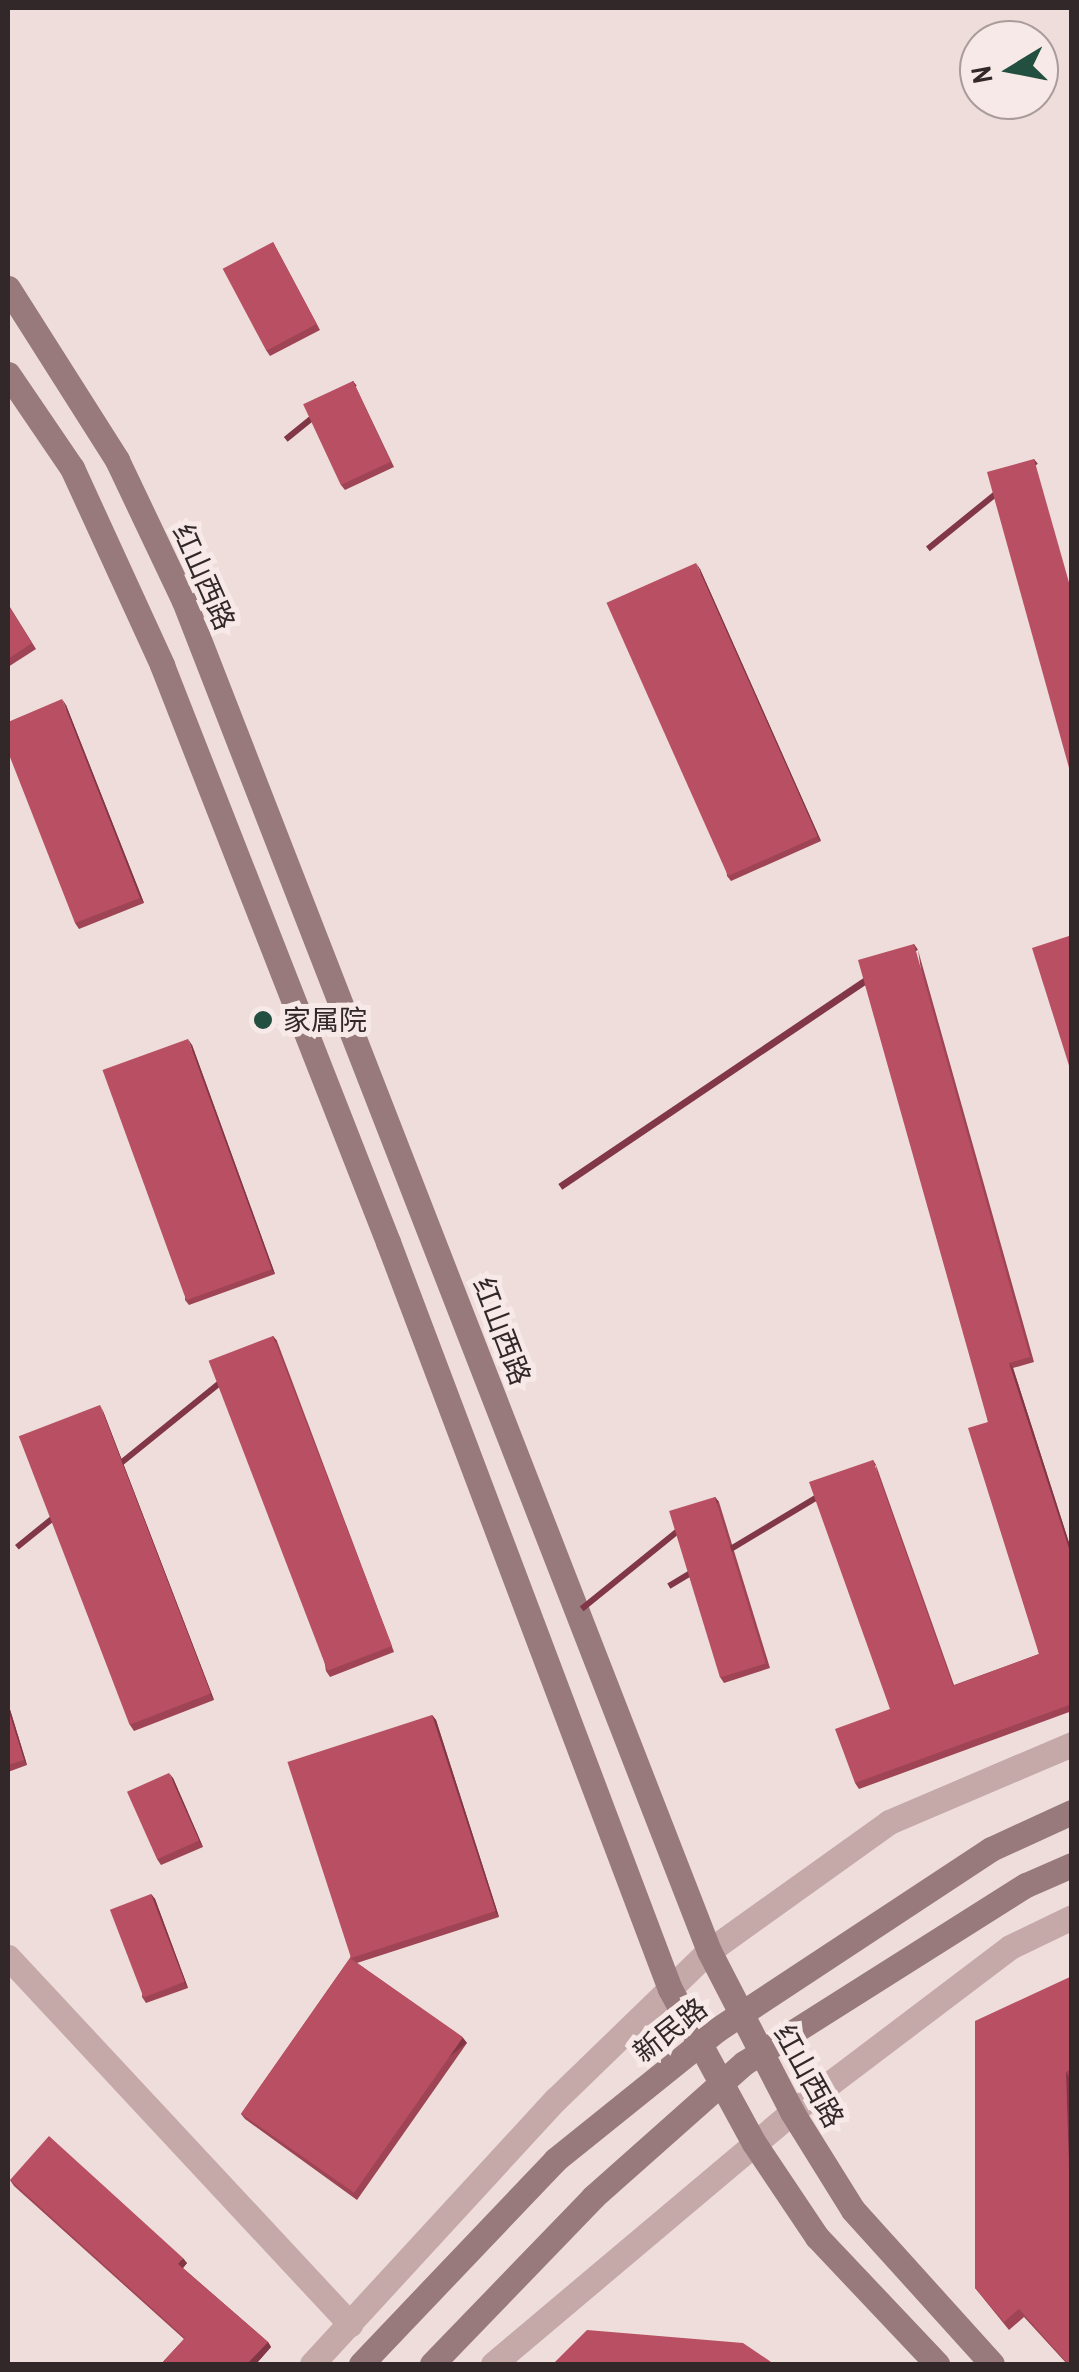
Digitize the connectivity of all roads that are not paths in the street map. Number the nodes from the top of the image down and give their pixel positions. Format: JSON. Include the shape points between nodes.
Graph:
{"nodes":[{"id":1,"x":8,"y":288,"type":"edge"},
{"id":2,"x":8,"y":374,"type":"edge"},
{"id":3,"x":1072,"y":1744,"type":"edge"},
{"id":4,"x":1072,"y":1812,"type":"edge"},
{"id":5,"x":1072,"y":1864,"type":"edge"},
{"id":6,"x":1072,"y":1917,"type":"edge"},
{"id":7,"x":709,"y":1951,"type":"junction"},
{"id":8,"x":8,"y":1957,"type":"edge"},
{"id":9,"x":670,"y":1989,"type":"junction"},
{"id":10,"x":792,"y":2112,"type":"junction"},
{"id":11,"x":754,"y":2143,"type":"junction"},
{"id":12,"x":350,"y":2324,"type":"junction"},
{"id":13,"x":312,"y":2364,"type":"edge"},
{"id":14,"x":361,"y":2364,"type":"edge"},
{"id":15,"x":432,"y":2364,"type":"edge"},
{"id":16,"x":492,"y":2364,"type":"edge"},
{"id":17,"x":937,"y":2364,"type":"edge"},
{"id":18,"x":992,"y":2364,"type":"edge"}],
"edges":[{"from":1,"to":7,"type":"main road","name":"红山西路","via":[[117,460],[184,601]]},
{"from":2,"to":9,"type":"main road","via":[[72,468],[162,665]]},
{"from":3,"to":7,"type":"street","via":[[889,1822]]},
{"from":4,"to":14,"type":"main road","name":"新民路","bridge":true,"via":[[991,1849],[718,2029],[556,2160]]},
{"from":5,"to":15,"type":"main road","bridge":true,"via":[[1026,1885],[744,2063],[593,2197]]},
{"from":6,"to":10,"type":"street","via":[[1010,1947]]},
{"from":7,"to":9,"type":"street"},
{"from":7,"to":10,"type":"main road","name":"红山西路"},
{"from":8,"to":12,"type":"street"},
{"from":9,"to":11,"type":"main road"},
{"from":9,"to":12,"type":"street","via":[[555,2100]]},
{"from":10,"to":11,"type":"street"},
{"from":10,"to":18,"type":"main road","name":"红山西路","via":[[853,2210]]},
{"from":11,"to":16,"type":"street"},
{"from":11,"to":17,"type":"main road","via":[[817,2237]]},
{"from":12,"to":13,"type":"street"}]}
